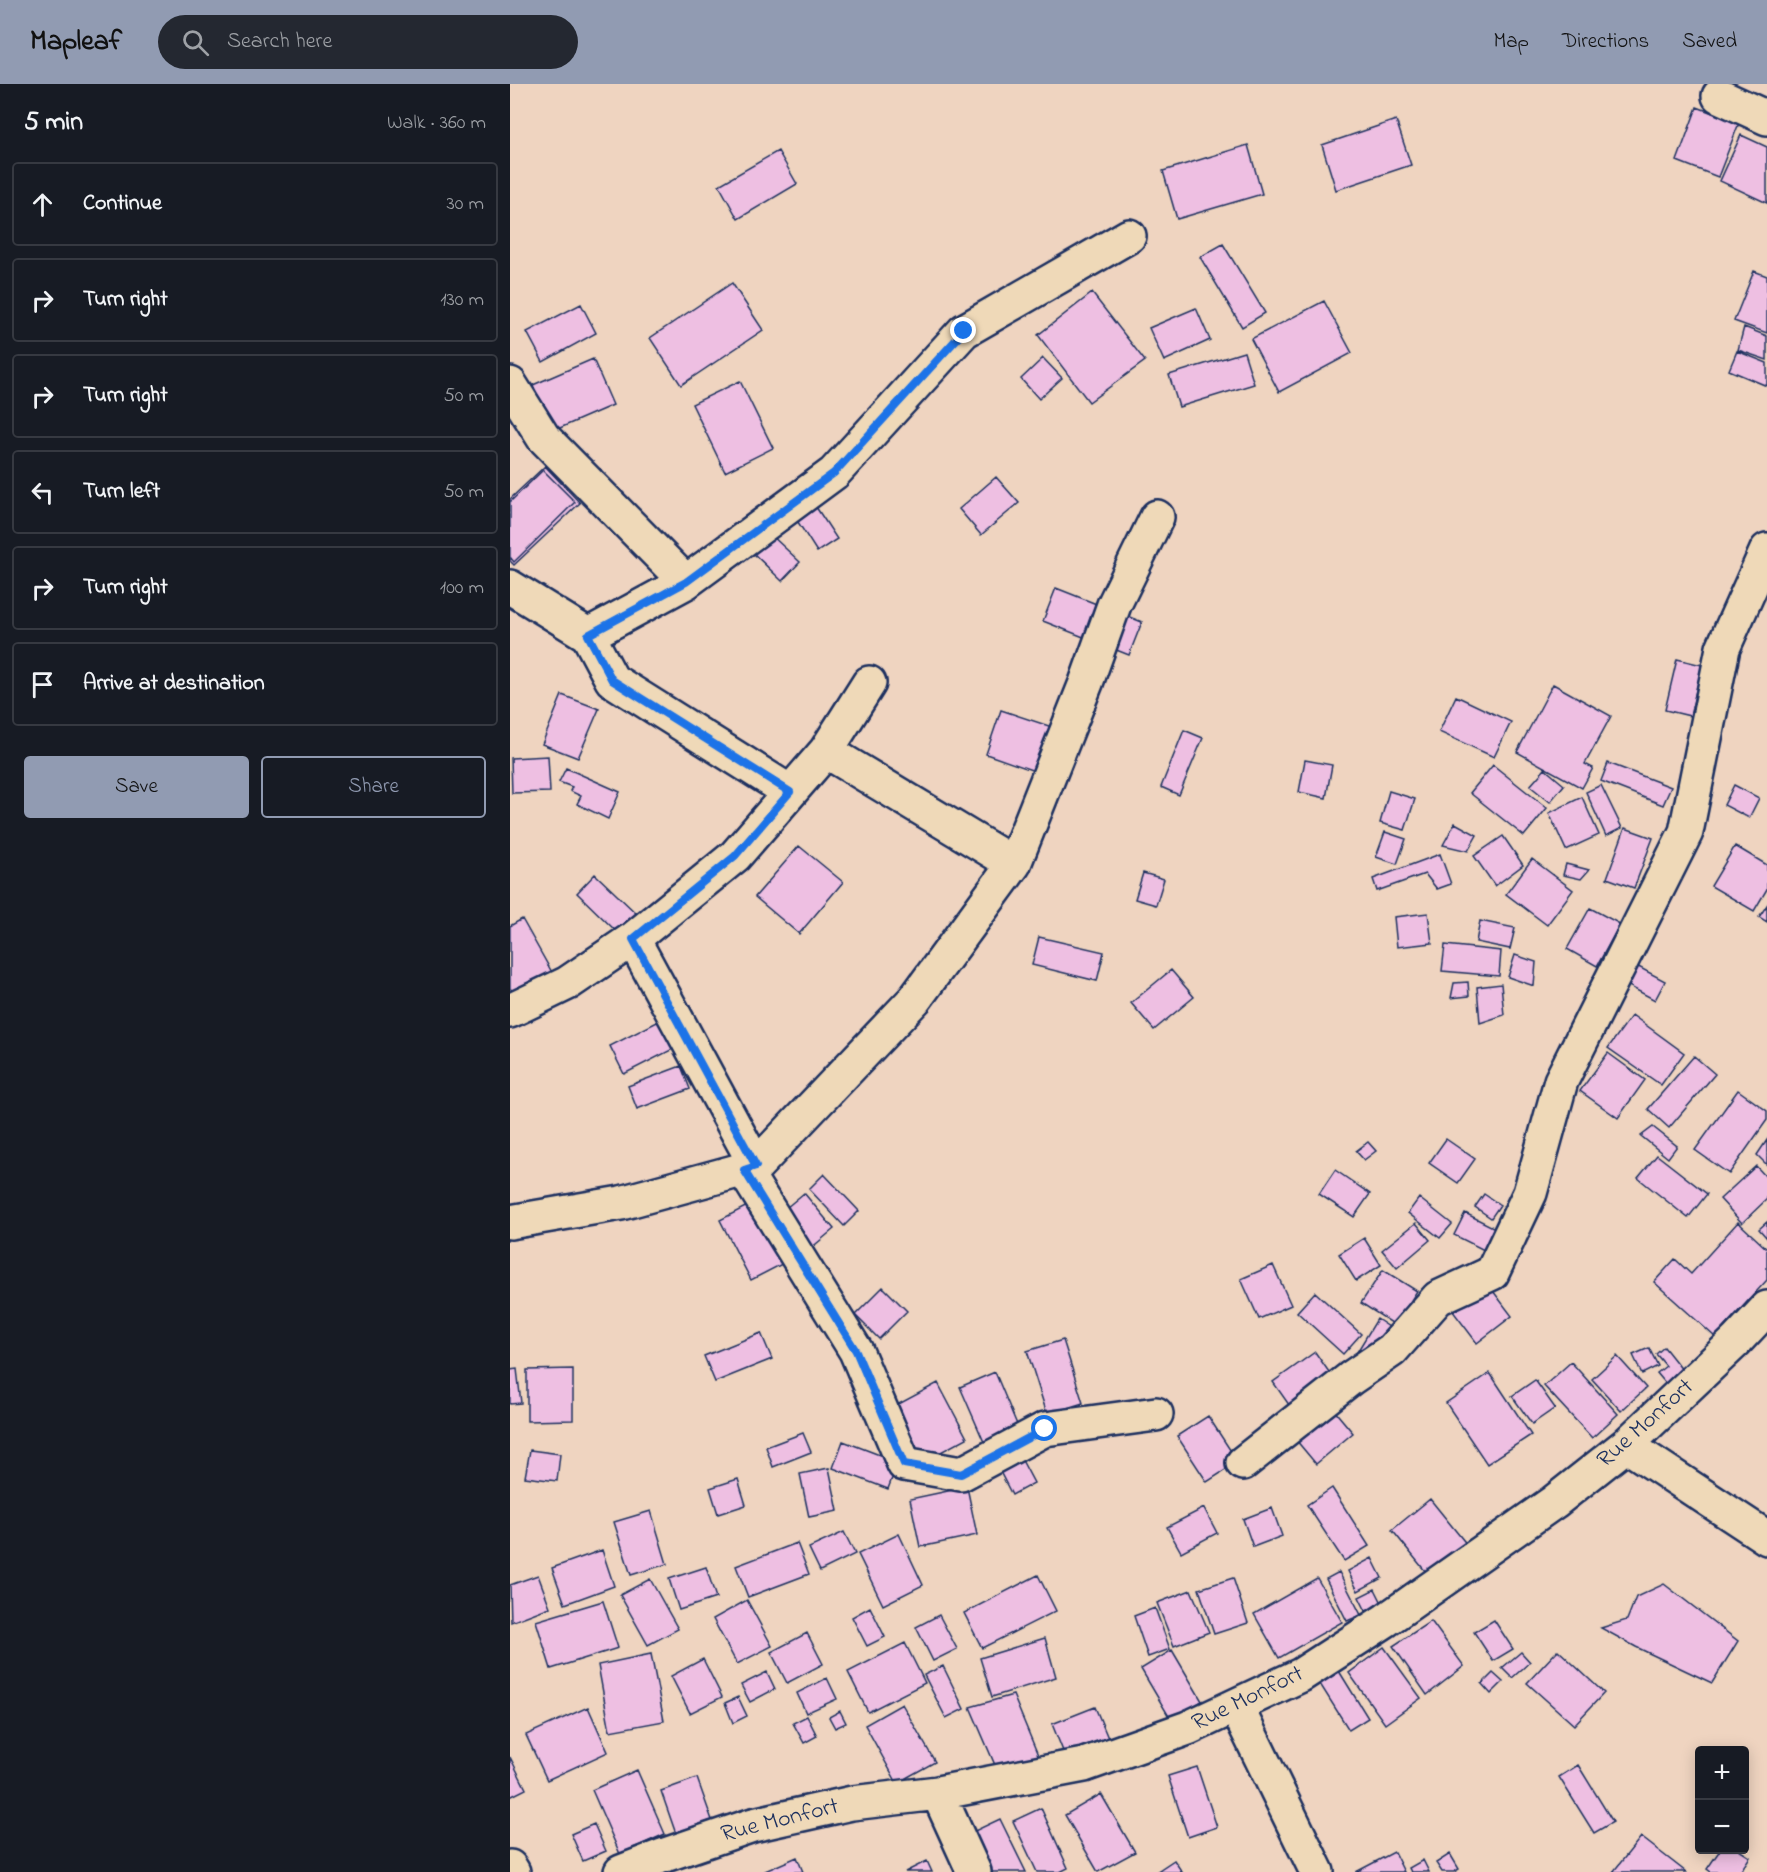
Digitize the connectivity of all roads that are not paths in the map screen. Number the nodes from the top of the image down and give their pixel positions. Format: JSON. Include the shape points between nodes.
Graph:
{"nodes":[{"id":1,"x":1719,"y":96,"type":"dead end"},
{"id":2,"x":1767,"y":118,"type":"edge"},
{"id":3,"x":1129,"y":236,"type":"dead end"},
{"id":4,"x":510,"y":384,"type":"edge"},
{"id":5,"x":1157,"y":517,"type":"dead end"},
{"id":6,"x":1767,"y":550,"type":"edge"},
{"id":7,"x":686,"y":582,"type":"junction"},
{"id":8,"x":510,"y":587,"type":"edge"},
{"id":9,"x":588,"y":635,"type":"junction"},
{"id":10,"x":869,"y":683,"type":"dead end"},
{"id":11,"x":826,"y":751,"type":"junction"},
{"id":12,"x":790,"y":792,"type":"junction"},
{"id":13,"x":1014,"y":864,"type":"junction"},
{"id":14,"x":633,"y":939,"type":"junction"},
{"id":15,"x":510,"y":1011,"type":"edge"},
{"id":16,"x":750,"y":1168,"type":"junction"},
{"id":17,"x":510,"y":1222,"type":"edge"},
{"id":18,"x":1767,"y":1308,"type":"edge"},
{"id":19,"x":1156,"y":1414,"type":"dead end"},
{"id":20,"x":1626,"y":1445,"type":"junction"},
{"id":21,"x":1243,"y":1463,"type":"dead end"},
{"id":22,"x":1767,"y":1538,"type":"edge"},
{"id":23,"x":1236,"y":1706,"type":"junction"},
{"id":24,"x":938,"y":1793,"type":"junction"},
{"id":25,"x":510,"y":1867,"type":"edge"},
{"id":26,"x":513,"y":1872,"type":"edge"},
{"id":27,"x":621,"y":1872,"type":"edge"},
{"id":28,"x":974,"y":1872,"type":"edge"},
{"id":29,"x":1317,"y":1872,"type":"edge"}],
"edges":[{"from":1,"to":2,"type":"street"},
{"from":3,"to":7,"type":"street","via":[[964,331],[834,473]]},
{"from":4,"to":7,"type":"street","via":[[543,437]]},
{"from":5,"to":13,"type":"street","via":[[1114,605]]},
{"from":6,"to":21,"type":"street","via":[[1723,648],[1686,832],[1561,1081],[1530,1193],[1492,1273],[1438,1298],[1392,1350]]},
{"from":7,"to":9,"type":"street"},
{"from":8,"to":9,"type":"street"},
{"from":9,"to":12,"type":"street","via":[[612,680]]},
{"from":10,"to":11,"type":"street"},
{"from":11,"to":12,"type":"street"},
{"from":11,"to":13,"type":"street"},
{"from":12,"to":14,"type":"street","via":[[735,856]]},
{"from":13,"to":16,"type":"street","via":[[915,999]]},
{"from":14,"to":15,"type":"street","via":[[568,983]]},
{"from":14,"to":16,"type":"street"},
{"from":16,"to":17,"type":"street","via":[[621,1203]]},
{"from":16,"to":19,"type":"street","via":[[856,1351],[904,1464],[961,1474],[1045,1429]]},
{"from":18,"to":20,"type":"street","name":"Rue Monfort"},
{"from":20,"to":22,"type":"street"},
{"from":20,"to":23,"type":"street","name":"Rue Monfort","via":[[1554,1502],[1386,1620],[1300,1675]]},
{"from":23,"to":24,"type":"street","name":"Rue Monfort","via":[[1188,1728],[1084,1765]]},
{"from":23,"to":29,"type":"street"},
{"from":24,"to":27,"type":"street","name":"Rue Monfort","via":[[852,1803],[753,1825]]},
{"from":24,"to":28,"type":"street"},
{"from":25,"to":26,"type":"street"}]}
